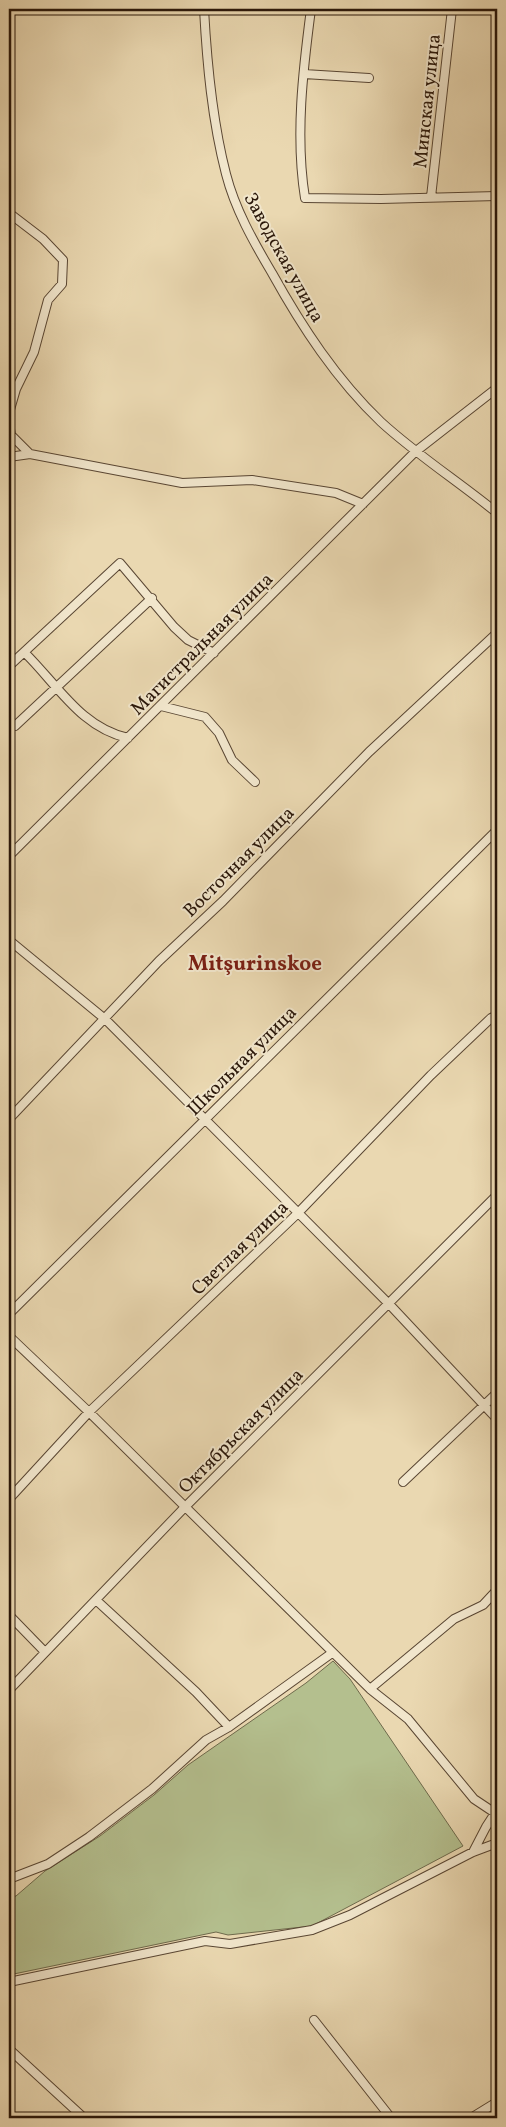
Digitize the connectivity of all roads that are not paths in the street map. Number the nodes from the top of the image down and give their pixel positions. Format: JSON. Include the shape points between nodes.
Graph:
{"nodes":[{"id":1,"x":204,"y":9,"type":"edge"},
{"id":2,"x":311,"y":9,"type":"edge"},
{"id":3,"x":452,"y":9,"type":"edge"},
{"id":4,"x":304,"y":74,"type":"junction"},
{"id":5,"x":369,"y":78,"type":"dead end"},
{"id":6,"x":497,"y":196,"type":"edge"},
{"id":7,"x":431,"y":197,"type":"junction"},
{"id":8,"x":9,"y":213,"type":"edge"},
{"id":9,"x":497,"y":388,"type":"edge"},
{"id":10,"x":9,"y":413,"type":"edge"},
{"id":11,"x":9,"y":424,"type":"edge"},
{"id":12,"x":415,"y":452,"type":"junction"},
{"id":13,"x":30,"y":454,"type":"junction"},
{"id":14,"x":9,"y":457,"type":"edge"},
{"id":15,"x":363,"y":504,"type":"junction"},
{"id":16,"x":497,"y":513,"type":"edge"},
{"id":17,"x":152,"y":598,"type":"junction"},
{"id":18,"x":497,"y":633,"type":"edge"},
{"id":19,"x":24,"y":652,"type":"junction"},
{"id":20,"x":214,"y":653,"type":"junction"},
{"id":21,"x":9,"y":666,"type":"edge"},
{"id":22,"x":56,"y":687,"type":"junction"},
{"id":23,"x":161,"y":706,"type":"junction"},
{"id":24,"x":15,"y":726,"type":"dead end"},
{"id":25,"x":128,"y":738,"type":"junction"},
{"id":26,"x":256,"y":782,"type":"dead end"},
{"id":27,"x":497,"y":830,"type":"edge"},
{"id":28,"x":9,"y":856,"type":"edge"},
{"id":29,"x":9,"y":940,"type":"edge"},
{"id":30,"x":494,"y":1016,"type":"edge"},
{"id":31,"x":104,"y":1020,"type":"junction"},
{"id":32,"x":204,"y":1118,"type":"junction"},
{"id":33,"x":9,"y":1119,"type":"edge"},
{"id":34,"x":497,"y":1195,"type":"edge"},
{"id":35,"x":298,"y":1214,"type":"junction"},
{"id":36,"x":390,"y":1305,"type":"junction"},
{"id":37,"x":9,"y":1314,"type":"edge"},
{"id":38,"x":9,"y":1336,"type":"edge"},
{"id":39,"x":497,"y":1393,"type":"edge"},
{"id":40,"x":484,"y":1407,"type":"junction"},
{"id":41,"x":89,"y":1412,"type":"junction"},
{"id":42,"x":497,"y":1419,"type":"edge"},
{"id":43,"x":403,"y":1482,"type":"dead end"},
{"id":44,"x":9,"y":1499,"type":"edge"},
{"id":45,"x":184,"y":1508,"type":"junction"},
{"id":46,"x":497,"y":1590,"type":"edge"},
{"id":47,"x":96,"y":1600,"type":"junction"},
{"id":48,"x":9,"y":1615,"type":"edge"},
{"id":49,"x":44,"y":1651,"type":"junction"},
{"id":50,"x":332,"y":1653,"type":"junction"},
{"id":51,"x":370,"y":1689,"type":"junction"},
{"id":52,"x":9,"y":1690,"type":"edge"},
{"id":53,"x":229,"y":1728,"type":"junction"},
{"id":54,"x":496,"y":1811,"type":"edge"},
{"id":55,"x":497,"y":1843,"type":"edge"},
{"id":56,"x":474,"y":1852,"type":"junction"},
{"id":57,"x":9,"y":1879,"type":"edge"},
{"id":58,"x":9,"y":1982,"type":"edge"},
{"id":59,"x":314,"y":2020,"type":"dead end"},
{"id":60,"x":9,"y":2050,"type":"edge"},
{"id":61,"x":497,"y":2102,"type":"edge"},
{"id":62,"x":84,"y":2118,"type":"edge"},
{"id":63,"x":391,"y":2118,"type":"edge"},
{"id":64,"x":471,"y":2118,"type":"edge"}],
"edges":[{"from":1,"to":12,"type":"street","name":"Заводская улица","via":[[216,128],[226,174],[246,226],[330,365],[380,421]]},
{"from":2,"to":4,"type":"street"},
{"from":3,"to":7,"type":"street","name":"Минская улица"},
{"from":4,"to":5,"type":"street"},
{"from":4,"to":7,"type":"street","via":[[301,164],[306,198]]},
{"from":6,"to":7,"type":"street"},
{"from":8,"to":10,"type":"street","via":[[43,239],[62,260],[62,284],[48,300],[34,352],[16,389]]},
{"from":9,"to":12,"type":"street","name":"Магистральная улица"},
{"from":11,"to":13,"type":"street","via":[[11,435]]},
{"from":12,"to":15,"type":"street","name":"Магистральная улица"},
{"from":12,"to":16,"type":"street","name":"Заводская улица"},
{"from":13,"to":14,"type":"street"},
{"from":13,"to":15,"type":"street","via":[[182,483],[252,480],[336,494]]},
{"from":15,"to":20,"type":"street","name":"Магистральная улица"},
{"from":17,"to":19,"type":"street","via":[[120,563]]},
{"from":17,"to":20,"type":"street","via":[[188,640]]},
{"from":17,"to":22,"type":"street"},
{"from":18,"to":31,"type":"street","name":"Восточная улица","via":[[369,752]]},
{"from":19,"to":21,"type":"street"},
{"from":19,"to":22,"type":"street"},
{"from":20,"to":23,"type":"street","name":"Магистральная улица"},
{"from":22,"to":24,"type":"street"},
{"from":22,"to":25,"type":"street","via":[[88,721],[116,736]]},
{"from":23,"to":25,"type":"street","name":"Магистральная улица"},
{"from":23,"to":26,"type":"street","via":[[205,718],[219,733],[232,760]]},
{"from":25,"to":28,"type":"street","name":"Магистральная улица"},
{"from":27,"to":32,"type":"street","name":"Школьная улица"},
{"from":29,"to":31,"type":"street"},
{"from":30,"to":35,"type":"street","name":"Светлая улица","via":[[364,1143]]},
{"from":31,"to":32,"type":"street"},
{"from":31,"to":33,"type":"street","name":"Восточная улица"},
{"from":32,"to":35,"type":"street"},
{"from":32,"to":37,"type":"street","name":"Школьная улица"},
{"from":34,"to":36,"type":"street","name":"Октябрьская улица"},
{"from":35,"to":36,"type":"street"},
{"from":35,"to":41,"type":"street","name":"Светлая улица"},
{"from":36,"to":40,"type":"street"},
{"from":36,"to":45,"type":"street","name":"Октябрьская улица"},
{"from":38,"to":41,"type":"street"},
{"from":39,"to":40,"type":"street"},
{"from":40,"to":42,"type":"street"},
{"from":40,"to":43,"type":"street"},
{"from":41,"to":44,"type":"street","name":"Светлая улица"},
{"from":41,"to":45,"type":"street"},
{"from":45,"to":47,"type":"street","name":"Октябрьская улица"},
{"from":45,"to":50,"type":"street"},
{"from":46,"to":51,"type":"street","via":[[483,1604],[454,1619]]},
{"from":47,"to":49,"type":"street","name":"Октябрьская улица"},
{"from":47,"to":53,"type":"street","via":[[196,1692]]},
{"from":48,"to":49,"type":"street"},
{"from":49,"to":52,"type":"street","name":"Октябрьская улица"},
{"from":50,"to":51,"type":"street"},
{"from":50,"to":53,"type":"street"},
{"from":51,"to":54,"type":"street","via":[[408,1719],[474,1799]]},
{"from":53,"to":57,"type":"street","via":[[206,1740],[152,1790],[89,1837],[48,1864]]},
{"from":54,"to":56,"type":"street"},
{"from":55,"to":56,"type":"street"},
{"from":56,"to":58,"type":"street","via":[[350,1915],[312,1930],[230,1944],[205,1940]]},
{"from":59,"to":63,"type":"street"},
{"from":60,"to":62,"type":"street"},
{"from":61,"to":64,"type":"street"}]}
